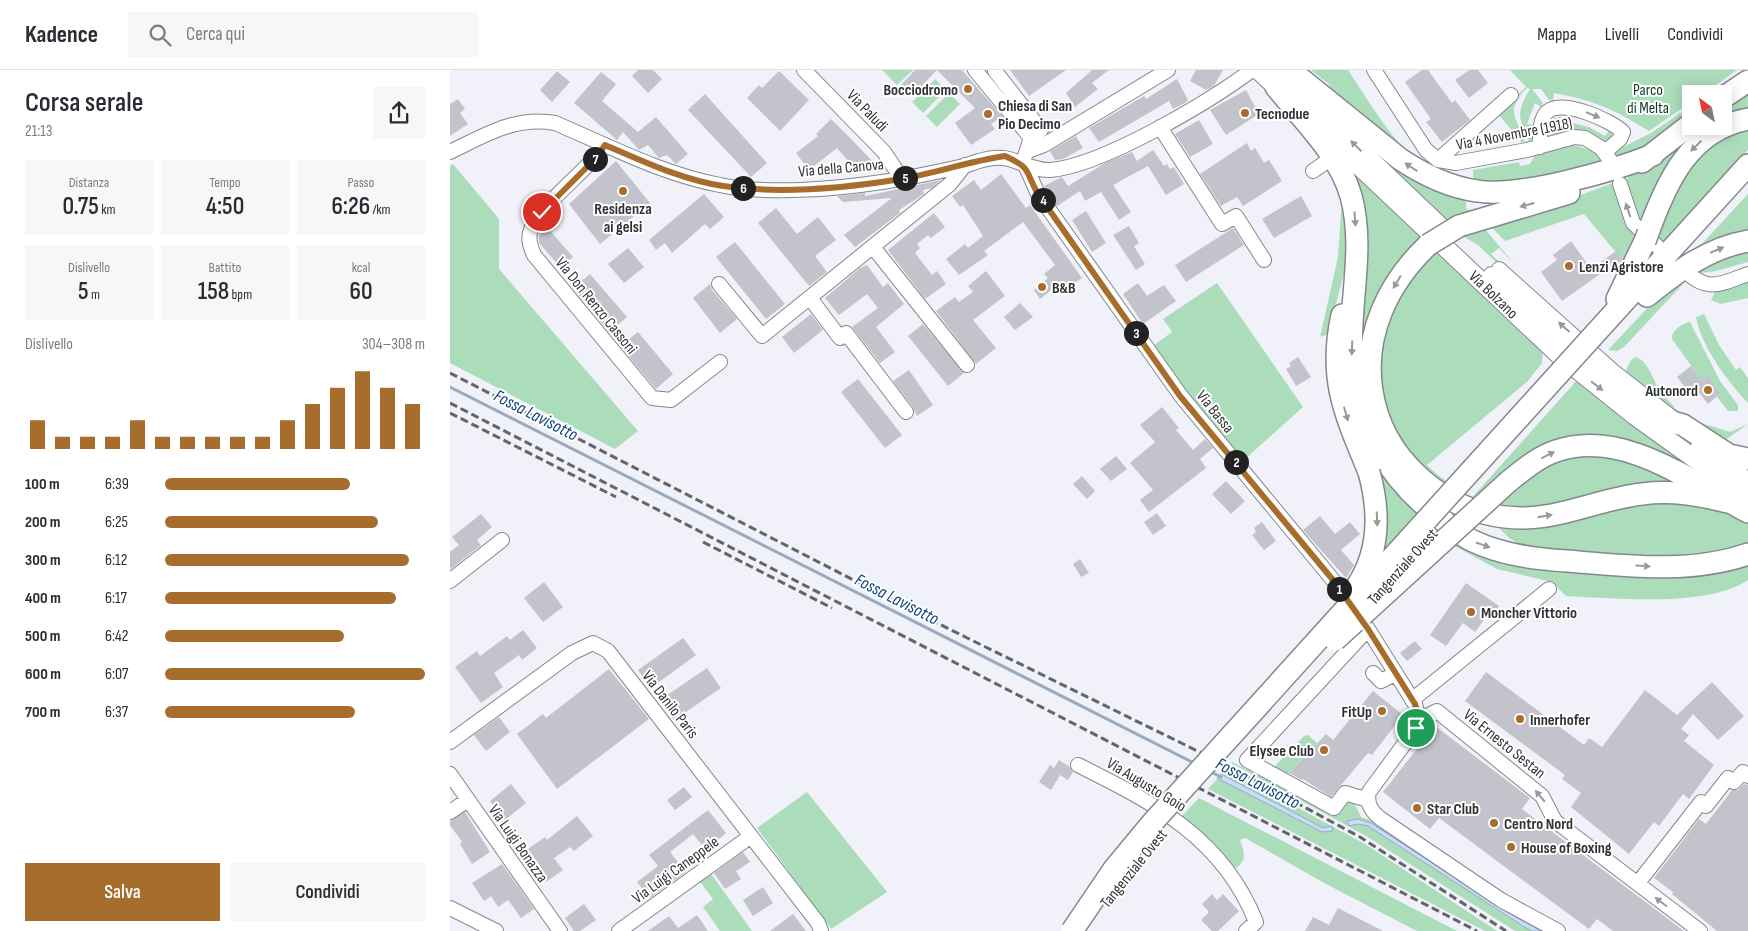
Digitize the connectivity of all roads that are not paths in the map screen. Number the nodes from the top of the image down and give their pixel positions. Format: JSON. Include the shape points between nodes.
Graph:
{"nodes":[{"id":1,"x":804,"y":70,"type":"edge"},
{"id":2,"x":975,"y":70,"type":"edge"},
{"id":3,"x":1168,"y":70,"type":"edge"},
{"id":4,"x":1290,"y":70,"type":"edge"},
{"id":5,"x":1374,"y":70,"type":"edge"},
{"id":6,"x":995,"y":71,"type":"edge"},
{"id":7,"x":1252,"y":71,"type":"edge"},
{"id":8,"x":1276,"y":78,"type":"edge"},
{"id":9,"x":1748,"y":81,"type":"edge"},
{"id":10,"x":1732,"y":92,"type":"edge"},
{"id":11,"x":1511,"y":95,"type":"dead end"},
{"id":12,"x":1743,"y":120,"type":"edge"},
{"id":13,"x":1160,"y":127,"type":"junction"},
{"id":14,"x":1682,"y":131,"type":"edge"},
{"id":15,"x":1029,"y":144,"type":"junction"},
{"id":16,"x":605,"y":145,"type":"junction"},
{"id":17,"x":1540,"y":147,"type":"junction"},
{"id":18,"x":450,"y":152,"type":"edge"},
{"id":19,"x":1652,"y":154,"type":"junction"},
{"id":20,"x":1333,"y":157,"type":"junction"},
{"id":21,"x":1438,"y":160,"type":"junction"},
{"id":22,"x":965,"y":165,"type":"junction"},
{"id":23,"x":1023,"y":165,"type":"junction"},
{"id":24,"x":1748,"y":165,"type":"edge"},
{"id":25,"x":1312,"y":171,"type":"dead end"},
{"id":26,"x":902,"y":179,"type":"junction"},
{"id":27,"x":1620,"y":184,"type":"dead end"},
{"id":28,"x":1748,"y":185,"type":"edge"},
{"id":29,"x":1651,"y":241,"type":"junction"},
{"id":30,"x":1748,"y":241,"type":"edge"},
{"id":31,"x":873,"y":247,"type":"junction"},
{"id":32,"x":1264,"y":260,"type":"dead end"},
{"id":33,"x":1356,"y":264,"type":"junction"},
{"id":34,"x":1499,"y":269,"type":"dead end"},
{"id":35,"x":1685,"y":271,"type":"dead end"},
{"id":36,"x":1748,"y":274,"type":"edge"},
{"id":37,"x":719,"y":284,"type":"dead end"},
{"id":38,"x":1647,"y":296,"type":"junction"},
{"id":39,"x":810,"y":298,"type":"junction"},
{"id":40,"x":1599,"y":337,"type":"junction"},
{"id":41,"x":720,"y":362,"type":"dead end"},
{"id":42,"x":966,"y":365,"type":"dead end"},
{"id":43,"x":1626,"y":381,"type":"junction"},
{"id":44,"x":1636,"y":401,"type":"junction"},
{"id":45,"x":906,"y":412,"type":"dead end"},
{"id":46,"x":1656,"y":417,"type":"junction"},
{"id":47,"x":1683,"y":425,"type":"junction"},
{"id":48,"x":1748,"y":459,"type":"edge"},
{"id":49,"x":1748,"y":482,"type":"edge"},
{"id":50,"x":1738,"y":499,"type":"edge"},
{"id":51,"x":1457,"y":503,"type":"junction"},
{"id":52,"x":1424,"y":506,"type":"junction"},
{"id":53,"x":1748,"y":512,"type":"edge"},
{"id":54,"x":502,"y":540,"type":"dead end"},
{"id":55,"x":1748,"y":554,"type":"edge"},
{"id":56,"x":450,"y":581,"type":"edge"},
{"id":57,"x":1549,"y":589,"type":"dead end"},
{"id":58,"x":1368,"y":629,"type":"junction"},
{"id":59,"x":1324,"y":643,"type":"junction"},
{"id":60,"x":1373,"y":673,"type":"dead end"},
{"id":61,"x":1394,"y":674,"type":"junction"},
{"id":62,"x":1412,"y":700,"type":"junction"},
{"id":63,"x":1419,"y":720,"type":"junction"},
{"id":64,"x":450,"y":742,"type":"edge"},
{"id":65,"x":1078,"y":765,"type":"dead end"},
{"id":66,"x":450,"y":774,"type":"edge"},
{"id":67,"x":1748,"y":776,"type":"edge"},
{"id":68,"x":468,"y":800,"type":"junction"},
{"id":69,"x":1368,"y":800,"type":"junction"},
{"id":70,"x":450,"y":812,"type":"edge"},
{"id":71,"x":751,"y":836,"type":"junction"},
{"id":72,"x":1638,"y":884,"type":"junction"},
{"id":73,"x":450,"y":908,"type":"edge"},
{"id":74,"x":496,"y":931,"type":"edge"},
{"id":75,"x":560,"y":931,"type":"edge"},
{"id":76,"x":619,"y":931,"type":"edge"},
{"id":77,"x":821,"y":931,"type":"edge"},
{"id":78,"x":1072,"y":931,"type":"edge"},
{"id":79,"x":1085,"y":931,"type":"edge"},
{"id":80,"x":1246,"y":931,"type":"edge"},
{"id":81,"x":1558,"y":931,"type":"edge"},
{"id":82,"x":1700,"y":931,"type":"edge"}],
"edges":[{"from":1,"to":26,"type":"street","name":"Via Paludi","via":[[884,152]]},
{"from":2,"to":15,"type":"street"},
{"from":3,"to":15,"type":"street","via":[[1044,145]]},
{"from":19,"to":4,"type":"highway","one_way":true,"via":[[1617,168],[1530,188],[1479,192],[1455,187],[1419,172],[1400,159]]},
{"from":5,"to":21,"type":"street","name":"Via 4 Novembre (1918)","via":[[1426,150]]},
{"from":6,"to":15,"type":"street","via":[[1041,130]]},
{"from":7,"to":8,"type":"main road","name":"Via Bolzano"},
{"from":7,"to":13,"type":"street","name":"Via della Canova"},
{"from":8,"to":20,"type":"highway"},
{"from":44,"to":8,"type":"main road","name":"Via Bolzano","one_way":true,"via":[[1546,326]]},
{"from":8,"to":50,"type":"main road","name":"Via Bolzano","one_way":true,"via":[[1560,355]]},
{"from":9,"to":10,"type":"highway"},
{"from":11,"to":21,"type":"street"},
{"from":12,"to":29,"type":"highway","one_way":true,"via":[[1700,142],[1685,158],[1671,177]]},
{"from":13,"to":23,"type":"street","name":"Via della Canova","via":[[1080,163],[1053,170]]},
{"from":13,"to":32,"type":"street","via":[[1222,224],[1236,216]]},
{"from":14,"to":19,"type":"highway"},
{"from":15,"to":23,"type":"street"},
{"from":16,"to":18,"type":"street","name":"Via della Canova","via":[[554,123],[536,120],[504,127]]},
{"from":16,"to":26,"type":"street","name":"Via della Canova","via":[[669,171],[723,186],[803,188]]},
{"from":16,"to":41,"type":"street","name":"Via Don Renzo Cassoni","via":[[542,212],[530,231],[534,255],[652,398],[671,400]]},
{"from":17,"to":17,"type":"street","name":"Via 4 Novembre (1918)","one_way":true,"via":[[1545,115],[1559,107],[1590,113],[1623,132],[1608,156],[1592,140],[1585,138],[1574,137]]},
{"from":17,"to":21,"type":"street","name":"Via 4 Novembre (1918)","via":[[1456,163]]},
{"from":19,"to":51,"type":"highway","one_way":true,"bridge":true,"via":[[1635,167],[1584,189],[1459,226],[1428,245],[1404,270],[1379,316],[1371,358],[1371,385],[1377,415],[1394,450],[1406,465],[1432,488]]},
{"from":20,"to":25,"type":"street"},
{"from":20,"to":33,"type":"highway","one_way":true,"via":[[1351,196]]},
{"from":22,"to":23,"type":"street","name":"Via della Canova","via":[[1005,156]]},
{"from":22,"to":26,"type":"street","name":"Via della Canova"},
{"from":22,"to":31,"type":"street","via":[[950,184]]},
{"from":23,"to":58,"type":"street","name":"Via Bassa","via":[[1038,194],[1180,396],[1333,580]]},
{"from":24,"to":40,"type":"highway"},
{"from":29,"to":27,"type":"street","one_way":true,"via":[[1633,223]]},
{"from":28,"to":38,"type":"highway"},
{"from":29,"to":40,"type":"highway"},
{"from":38,"to":30,"type":"highway","one_way":true,"via":[[1698,259],[1731,244]]},
{"from":31,"to":39,"type":"street"},
{"from":31,"to":42,"type":"street"},
{"from":33,"to":52,"type":"highway","one_way":true,"via":[[1352,364],[1357,398],[1374,442],[1386,462]]},
{"from":33,"to":59,"type":"highway","one_way":true,"bridge":true,"via":[[1341,319],[1336,355],[1337,381],[1347,419],[1376,495],[1378,525],[1372,553],[1357,586]]},
{"from":43,"to":34,"type":"street","one_way":true},
{"from":35,"to":36,"type":"street","via":[[1698,283],[1707,285]]},
{"from":37,"to":39,"type":"street","via":[[762,336]]},
{"from":38,"to":40,"type":"highway","name":"Tangenziale Ovest"},
{"from":39,"to":45,"type":"street","via":[[840,338],[846,333]]},
{"from":40,"to":59,"type":"highway","name":"Tangenziale Ovest","bridge":true},
{"from":43,"to":44,"type":"street"},
{"from":43,"to":47,"type":"street"},
{"from":44,"to":46,"type":"main road","name":"Via Bolzano"},
{"from":46,"to":47,"type":"highway"},
{"from":46,"to":49,"type":"main road","name":"Via Bolzano"},
{"from":47,"to":48,"type":"highway","via":[[1729,455]]},
{"from":51,"to":50,"type":"highway","one_way":true,"via":[[1474,512],[1505,519],[1523,519],[1650,493]]},
{"from":50,"to":53,"type":"highway"},
{"from":59,"to":50,"type":"highway","one_way":true,"bridge":true,"via":[[1508,482],[1536,460],[1556,451],[1593,444],[1630,451]]},
{"from":51,"to":52,"type":"highway"},
{"from":52,"to":55,"type":"highway","one_way":true,"via":[[1473,541],[1504,552],[1536,558],[1688,566]]},
{"from":54,"to":56,"type":"street"},
{"from":57,"to":62,"type":"street"},
{"from":58,"to":61,"type":"street","name":"Via Bassa"},
{"from":58,"to":69,"type":"street","via":[[1247,760],[1334,808],[1346,793]]},
{"from":59,"to":78,"type":"highway","name":"Tangenziale Ovest","bridge":true,"via":[[1153,822],[1114,869]]},
{"from":59,"to":79,"type":"highway","name":"Tangenziale Ovest","via":[[1123,877]]},
{"from":60,"to":61,"type":"street","via":[[1381,681]]},
{"from":61,"to":62,"type":"street","name":"Via Bassa"},
{"from":62,"to":63,"type":"street","name":"Via Bassa"},
{"from":63,"to":69,"type":"street","via":[[1371,788]]},
{"from":72,"to":63,"type":"street","name":"Via Ernesto Sestan","one_way":true,"via":[[1555,821],[1542,796],[1438,711]]},
{"from":64,"to":71,"type":"street","name":"Via Danilo Paris","via":[[572,653],[593,643],[608,651]]},
{"from":65,"to":80,"type":"street","name":"Via Augusto Goio","via":[[1157,806],[1204,842],[1246,895],[1256,922]]},
{"from":66,"to":68,"type":"street","name":"Via Luigi Bonazza"},
{"from":67,"to":72,"type":"street","via":[[1743,772],[1734,782],[1728,778],[1706,806],[1700,802]]},
{"from":68,"to":70,"type":"street"},
{"from":68,"to":75,"type":"street","name":"Via Luigi Bonazza"},
{"from":69,"to":81,"type":"street","via":[[1381,819],[1501,900]]},
{"from":71,"to":76,"type":"street","name":"Via Luigi Caneppele"},
{"from":71,"to":77,"type":"street","name":"Via Danilo Paris"},
{"from":82,"to":72,"type":"street","name":"Via Ernesto Sestan","one_way":true},
{"from":73,"to":74,"type":"street"}]}
